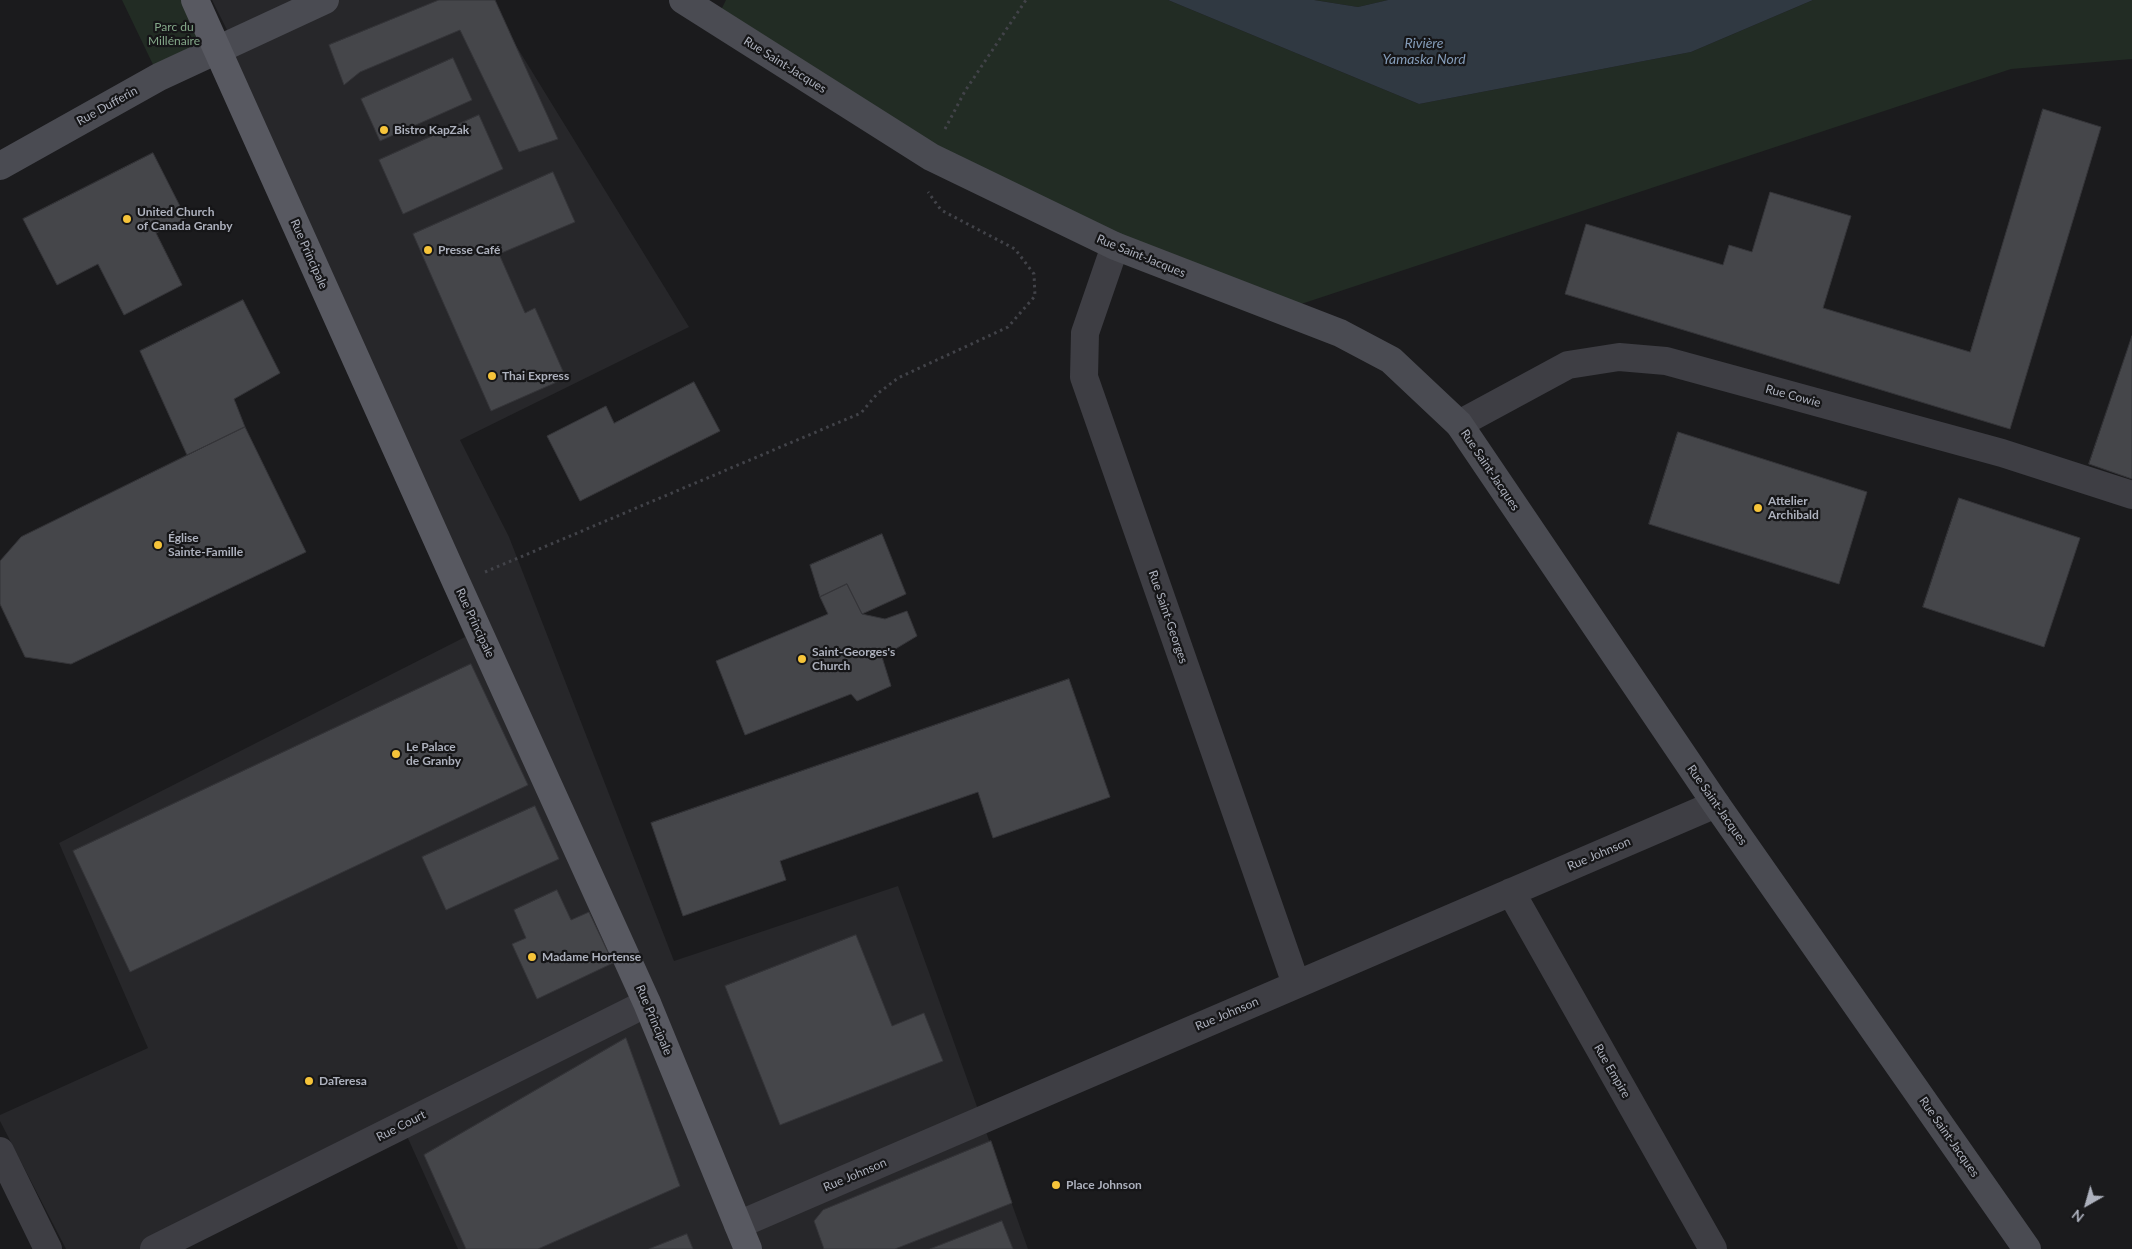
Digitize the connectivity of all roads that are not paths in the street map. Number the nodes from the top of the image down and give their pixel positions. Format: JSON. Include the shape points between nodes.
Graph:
{"nodes":[{"id":1,"x":195,"y":0,"type":"edge"},
{"id":2,"x":325,"y":0,"type":"edge"},
{"id":3,"x":683,"y":0,"type":"edge"},
{"id":4,"x":217,"y":50,"type":"junction"},
{"id":5,"x":0,"y":166,"type":"edge"},
{"id":6,"x":1114,"y":246,"type":"junction"},
{"id":7,"x":1459,"y":424,"type":"junction"},
{"id":8,"x":2132,"y":495,"type":"edge"},
{"id":9,"x":1716,"y":804,"type":"junction"},
{"id":10,"x":1511,"y":892,"type":"junction"},
{"id":11,"x":1296,"y":984,"type":"junction"},
{"id":12,"x":647,"y":1003,"type":"junction"},
{"id":13,"x":0,"y":1152,"type":"edge"},
{"id":14,"x":743,"y":1237,"type":"edge"},
{"id":15,"x":48,"y":1249,"type":"edge"},
{"id":16,"x":154,"y":1249,"type":"edge"},
{"id":17,"x":1713,"y":1249,"type":"edge"},
{"id":18,"x":2027,"y":1249,"type":"edge"}],
"edges":[{"from":1,"to":4,"type":"main road","name":"Rue Principale"},
{"from":2,"to":4,"type":"main road"},
{"from":3,"to":6,"type":"main road","name":"Rue Saint-Jacques","via":[[931,157]]},
{"from":4,"to":5,"type":"main road","name":"Rue Dufferin","via":[[159,77]]},
{"from":4,"to":12,"type":"main road","name":"Rue Principale"},
{"from":6,"to":7,"type":"main road","name":"Rue Saint-Jacques","via":[[1340,333],[1391,360]]},
{"from":6,"to":11,"type":"street","name":"Rue Saint-Georges","via":[[1085,333],[1084,376]]},
{"from":7,"to":8,"type":"street","name":"Rue Cowie","via":[[1568,365],[1619,357],[1666,361],[2002,453]]},
{"from":7,"to":9,"type":"main road","name":"Rue Saint-Jacques"},
{"from":9,"to":10,"type":"street","name":"Rue Johnson"},
{"from":9,"to":18,"type":"main road","name":"Rue Saint-Jacques"},
{"from":10,"to":11,"type":"street","name":"Rue Johnson"},
{"from":10,"to":17,"type":"street","name":"Rue Empire"},
{"from":11,"to":14,"type":"street","name":"Rue Johnson"},
{"from":12,"to":14,"type":"main road","name":"Rue Principale"},
{"from":12,"to":16,"type":"street","name":"Rue Court"},
{"from":13,"to":15,"type":"street"}]}
